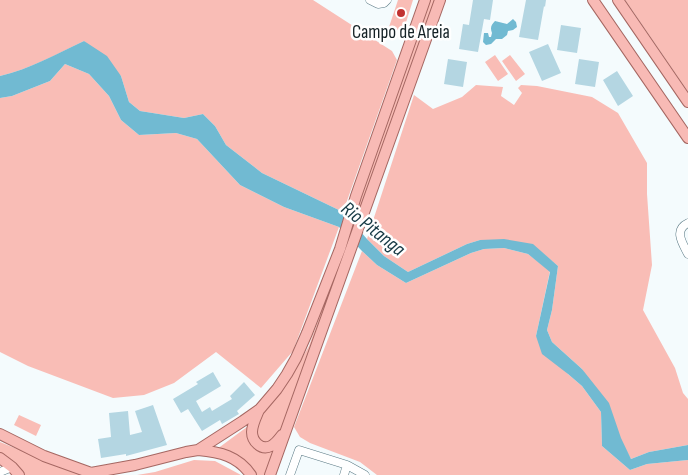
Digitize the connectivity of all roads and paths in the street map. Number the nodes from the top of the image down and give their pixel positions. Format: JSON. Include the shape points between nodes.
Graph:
{"nodes":[{"id":1,"x":370,"y":0,"type":"edge"},
{"id":2,"x":387,"y":0,"type":"edge"},
{"id":3,"x":425,"y":0,"type":"edge"},
{"id":4,"x":440,"y":0,"type":"edge"},
{"id":5,"x":593,"y":0,"type":"edge"},
{"id":6,"x":618,"y":0,"type":"edge"},
{"id":7,"x":688,"y":102,"type":"edge"},
{"id":8,"x":688,"y":138,"type":"edge"},
{"id":9,"x":688,"y":223,"type":"edge"},
{"id":10,"x":688,"y":254,"type":"edge"},
{"id":11,"x":260,"y":409,"type":"junction"},
{"id":12,"x":286,"y":430,"type":"junction"},
{"id":13,"x":0,"y":434,"type":"edge"},
{"id":14,"x":198,"y":450,"type":"junction"},
{"id":15,"x":0,"y":458,"type":"edge"},
{"id":16,"x":347,"y":465,"type":"junction"},
{"id":17,"x":15,"y":471,"type":"edge"},
{"id":18,"x":0,"y":472,"type":"edge"},
{"id":19,"x":90,"y":474,"type":"edge"},
{"id":20,"x":251,"y":475,"type":"edge"},
{"id":21,"x":270,"y":475,"type":"edge"},
{"id":22,"x":290,"y":475,"type":"edge"},
{"id":23,"x":344,"y":475,"type":"edge"},
{"id":24,"x":365,"y":475,"type":"edge"}],
"edges":[{"from":1,"to":2,"type":"street","via":[[378,4]]},
{"from":3,"to":11,"type":"main road","via":[[340,249],[307,334],[277,389]]},
{"from":4,"to":12,"type":"main road"},
{"from":5,"to":8,"type":"main road"},
{"from":6,"to":7,"type":"main road"},
{"from":9,"to":10,"type":"street","via":[[683,225],[680,235]]},
{"from":11,"to":12,"type":"main road","via":[[253,425],[255,442],[265,448],[270,447]]},
{"from":11,"to":14,"type":"main road"},
{"from":12,"to":21,"type":"main road"},
{"from":13,"to":19,"type":"main road"},
{"from":14,"to":19,"type":"main road"},
{"from":14,"to":20,"type":"main road","via":[[227,455]]},
{"from":15,"to":17,"type":"main road"},
{"from":16,"to":22,"type":"street","via":[[299,450]]},
{"from":16,"to":23,"type":"street"},
{"from":16,"to":24,"type":"street"},
{"from":17,"to":18,"type":"street"}]}
